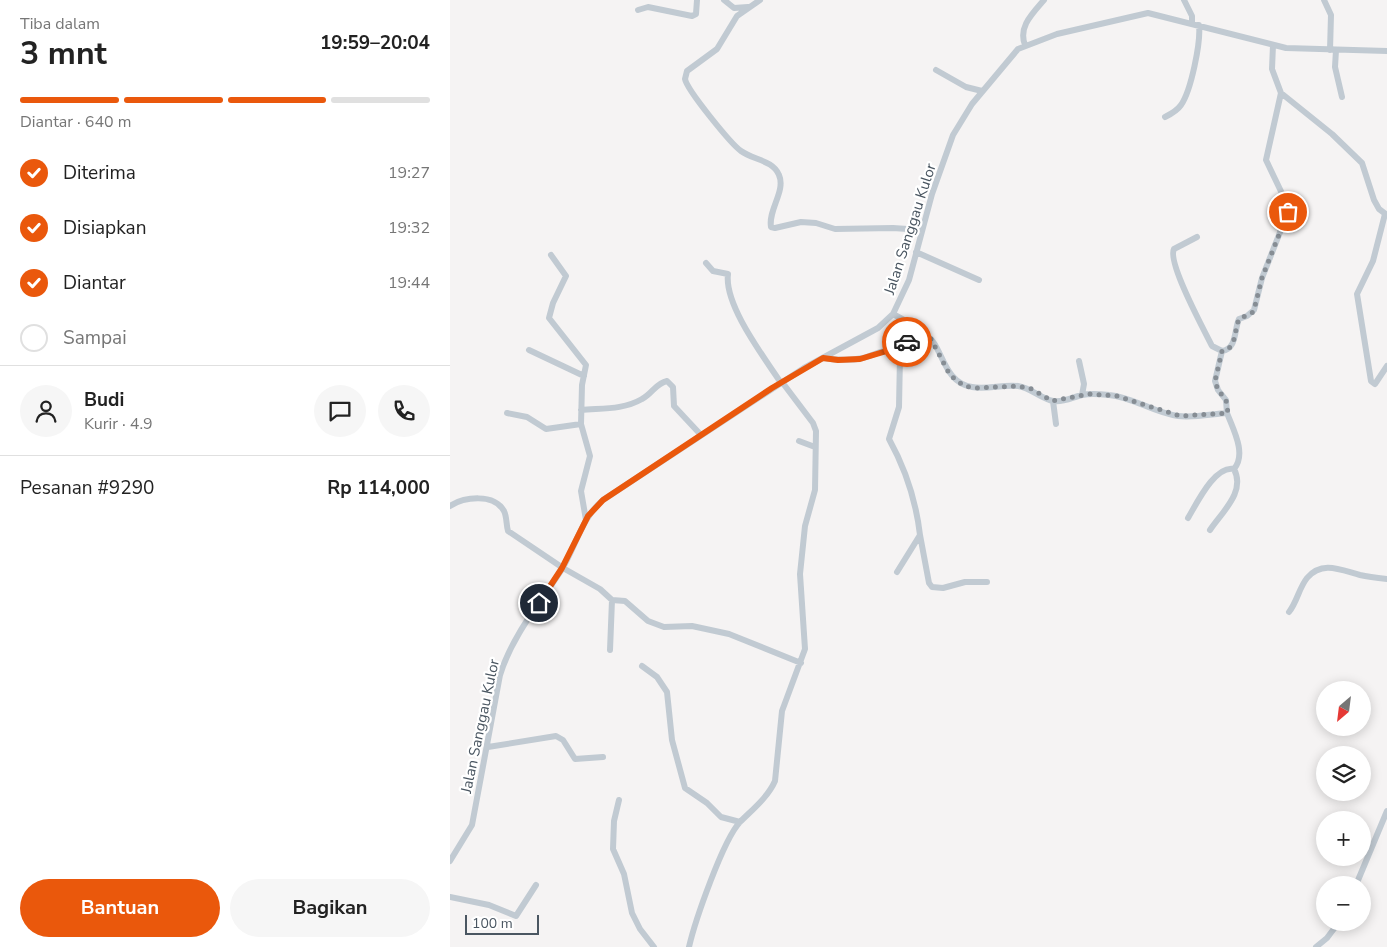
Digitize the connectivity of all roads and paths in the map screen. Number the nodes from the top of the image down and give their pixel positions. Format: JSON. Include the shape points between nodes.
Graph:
{"nodes":[{"id":1,"x":697,"y":0,"type":"edge"},
{"id":2,"x":724,"y":0,"type":"edge"},
{"id":3,"x":760,"y":0,"type":"edge"},
{"id":4,"x":1044,"y":0,"type":"edge"},
{"id":5,"x":1184,"y":0,"type":"edge"},
{"id":6,"x":1324,"y":0,"type":"edge"},
{"id":7,"x":749,"y":8,"type":"junction"},
{"id":8,"x":638,"y":10,"type":"dead end"},
{"id":9,"x":1196,"y":24,"type":"junction"},
{"id":10,"x":1025,"y":45,"type":"junction"},
{"id":11,"x":1273,"y":45,"type":"junction"},
{"id":12,"x":1333,"y":50,"type":"junction"},
{"id":13,"x":1387,"y":51,"type":"edge"},
{"id":14,"x":936,"y":70,"type":"dead end"},
{"id":15,"x":982,"y":91,"type":"junction"},
{"id":16,"x":1281,"y":93,"type":"junction"},
{"id":17,"x":1342,"y":97,"type":"dead end"},
{"id":18,"x":1165,"y":117,"type":"dead end"},
{"id":19,"x":1386,"y":214,"type":"edge"},
{"id":20,"x":922,"y":230,"type":"junction"},
{"id":21,"x":1196,"y":237,"type":"dead end"},
{"id":22,"x":916,"y":252,"type":"junction"},
{"id":23,"x":551,"y":255,"type":"dead end"},
{"id":24,"x":706,"y":263,"type":"dead end"},
{"id":25,"x":979,"y":280,"type":"dead end"},
{"id":26,"x":893,"y":314,"type":"junction"},
{"id":27,"x":916,"y":335,"type":"junction"},
{"id":28,"x":529,"y":350,"type":"dead end"},
{"id":29,"x":898,"y":350,"type":"junction"},
{"id":30,"x":1222,"y":351,"type":"junction"},
{"id":31,"x":823,"y":358,"type":"junction"},
{"id":32,"x":1079,"y":361,"type":"dead end"},
{"id":33,"x":1387,"y":366,"type":"edge"},
{"id":34,"x":584,"y":376,"type":"junction"},
{"id":35,"x":782,"y":382,"type":"junction"},
{"id":36,"x":1082,"y":395,"type":"junction"},
{"id":37,"x":1052,"y":401,"type":"junction"},
{"id":38,"x":581,"y":410,"type":"junction"},
{"id":39,"x":1228,"y":413,"type":"junction"},
{"id":40,"x":507,"y":414,"type":"dead end"},
{"id":41,"x":581,"y":424,"type":"junction"},
{"id":42,"x":1056,"y":424,"type":"dead end"},
{"id":43,"x":702,"y":435,"type":"junction"},
{"id":44,"x":799,"y":441,"type":"dead end"},
{"id":45,"x":815,"y":447,"type":"junction"},
{"id":46,"x":1234,"y":469,"type":"junction"},
{"id":47,"x":450,"y":506,"type":"edge"},
{"id":48,"x":1188,"y":518,"type":"dead end"},
{"id":49,"x":586,"y":520,"type":"junction"},
{"id":50,"x":1210,"y":530,"type":"dead end"},
{"id":51,"x":920,"y":535,"type":"junction"},
{"id":52,"x":562,"y":568,"type":"junction"},
{"id":53,"x":897,"y":572,"type":"dead end"},
{"id":54,"x":1387,"y":579,"type":"edge"},
{"id":55,"x":987,"y":582,"type":"dead end"},
{"id":56,"x":612,"y":600,"type":"junction"},
{"id":57,"x":1289,"y":612,"type":"dead end"},
{"id":58,"x":610,"y":650,"type":"dead end"},
{"id":59,"x":801,"y":664,"type":"junction"},
{"id":60,"x":642,"y":666,"type":"dead end"},
{"id":61,"x":488,"y":747,"type":"junction"},
{"id":62,"x":603,"y":757,"type":"dead end"},
{"id":63,"x":620,"y":800,"type":"dead end"},
{"id":64,"x":1387,"y":811,"type":"edge"},
{"id":65,"x":740,"y":822,"type":"junction"},
{"id":66,"x":450,"y":861,"type":"edge"},
{"id":67,"x":1360,"y":876,"type":"edge"},
{"id":68,"x":536,"y":885,"type":"dead end"},
{"id":69,"x":450,"y":897,"type":"edge"},
{"id":70,"x":1332,"y":931,"type":"edge"},
{"id":71,"x":654,"y":947,"type":"edge"},
{"id":72,"x":689,"y":947,"type":"edge"},
{"id":73,"x":1316,"y":947,"type":"edge"}],
"edges":[{"from":1,"to":8,"type":"street","via":[[696,14],[692,16],[648,7]]},
{"from":2,"to":7,"type":"street","via":[[734,8]]},
{"from":3,"to":7,"type":"street"},
{"from":4,"to":10,"type":"street","via":[[1024,26]]},
{"from":5,"to":9,"type":"street"},
{"from":6,"to":12,"type":"street","via":[[1331,15]]},
{"from":7,"to":20,"type":"street","via":[[734,21],[717,49],[688,71],[685,79],[741,151],[769,164],[777,172],[781,183],[772,210],[771,227],[801,222],[835,229]]},
{"from":9,"to":10,"type":"street","name":"Jalan Sanggau Kulor","via":[[1148,13],[1057,34]]},
{"from":9,"to":11,"type":"street","name":"Jalan Sanggau Kulor"},
{"from":9,"to":18,"type":"street","via":[[1200,45],[1183,102]]},
{"from":10,"to":15,"type":"street","name":"Jalan Sanggau Kulor","via":[[1008,58]]},
{"from":11,"to":12,"type":"street","name":"Jalan Sanggau Kulor","via":[[1302,50]]},
{"from":11,"to":16,"type":"street","via":[[1272,69]]},
{"from":12,"to":13,"type":"street","name":"Jalan Sanggau Kulor"},
{"from":12,"to":17,"type":"street"},
{"from":14,"to":15,"type":"street","via":[[966,87]]},
{"from":15,"to":20,"type":"street","name":"Jalan Sanggau Kulor","via":[[961,118],[953,135]]},
{"from":16,"to":19,"type":"street","via":[[1362,163],[1374,200]]},
{"from":16,"to":30,"type":"street","via":[[1266,160],[1288,206],[1288,216],[1262,278],[1254,310],[1239,319],[1232,344],[1228,350]]},
{"from":19,"to":33,"type":"street","via":[[1373,261],[1357,294],[1371,381],[1378,382]]},
{"from":20,"to":22,"type":"street","name":"Jalan Sanggau Kulor"},
{"from":21,"to":30,"type":"street","via":[[1174,249],[1172,255],[1212,346]]},
{"from":22,"to":25,"type":"street"},
{"from":22,"to":26,"type":"street","name":"Jalan Sanggau Kulor","via":[[903,296]]},
{"from":23,"to":34,"type":"street","via":[[566,276],[549,318],[583,360],[586,365]]},
{"from":24,"to":35,"type":"street","via":[[713,271],[728,274],[727,282],[735,305],[757,346]]},
{"from":26,"to":27,"type":"street","via":[[904,320]]},
{"from":26,"to":31,"type":"street","name":"Jalan Sanggau Kulor","via":[[878,328]]},
{"from":27,"to":29,"type":"street"},
{"from":27,"to":37,"type":"street","via":[[931,339],[950,375],[964,386],[1018,386],[1032,389]]},
{"from":28,"to":34,"type":"street"},
{"from":29,"to":31,"type":"street","via":[[860,359]]},
{"from":29,"to":51,"type":"street","via":[[899,406],[889,439],[914,501]]},
{"from":30,"to":39,"type":"street","via":[[1215,381],[1226,400]]},
{"from":31,"to":35,"type":"street","name":"Jalan Sanggau Kulor"},
{"from":32,"to":36,"type":"street","via":[[1084,384]]},
{"from":34,"to":38,"type":"street"},
{"from":35,"to":43,"type":"street","name":"Jalan Sanggau Kulor"},
{"from":35,"to":45,"type":"street","via":[[815,426]]},
{"from":36,"to":37,"type":"street"},
{"from":36,"to":39,"type":"street","via":[[1117,396],[1180,416]]},
{"from":37,"to":42,"type":"street"},
{"from":38,"to":41,"type":"street"},
{"from":38,"to":43,"type":"street","via":[[625,406],[644,398],[656,386],[667,381],[673,387],[674,406]]},
{"from":39,"to":46,"type":"street","via":[[1240,452],[1240,460]]},
{"from":40,"to":41,"type":"street","via":[[527,417],[546,429]]},
{"from":41,"to":49,"type":"street","via":[[590,456],[581,491]]},
{"from":43,"to":49,"type":"street","name":"Jalan Sanggau Kulor","via":[[603,500]]},
{"from":44,"to":45,"type":"street"},
{"from":45,"to":59,"type":"street","via":[[815,490],[806,526],[800,574],[806,640]]},
{"from":46,"to":48,"type":"street","via":[[1218,474]]},
{"from":46,"to":50,"type":"street","via":[[1235,496]]},
{"from":47,"to":52,"type":"street","via":[[472,498],[492,502],[503,510],[508,531]]},
{"from":49,"to":52,"type":"street","name":"Jalan Sanggau Kulor"},
{"from":51,"to":53,"type":"street"},
{"from":51,"to":55,"type":"street","via":[[932,587]]},
{"from":52,"to":56,"type":"street","via":[[600,589]]},
{"from":52,"to":61,"type":"street","name":"Jalan Sanggau Kulor","via":[[506,658],[500,675]]},
{"from":54,"to":57,"type":"street","via":[[1324,567],[1305,580]]},
{"from":56,"to":58,"type":"street"},
{"from":56,"to":59,"type":"street","via":[[625,601],[658,625],[692,626],[729,634]]},
{"from":59,"to":65,"type":"street","via":[[782,711],[775,781]]},
{"from":60,"to":65,"type":"street","via":[[657,677],[667,692],[672,740],[685,788],[721,816]]},
{"from":61,"to":62,"type":"street","via":[[556,736],[563,740],[575,759]]},
{"from":61,"to":66,"type":"street","name":"Jalan Sanggau Kulor","via":[[472,825]]},
{"from":63,"to":71,"type":"street","via":[[614,821],[612,849],[624,874],[632,912]]},
{"from":64,"to":67,"type":"street"},
{"from":65,"to":72,"type":"street","via":[[718,862]]},
{"from":68,"to":69,"type":"street","via":[[516,916],[489,905]]},
{"from":70,"to":73,"type":"street"}]}
